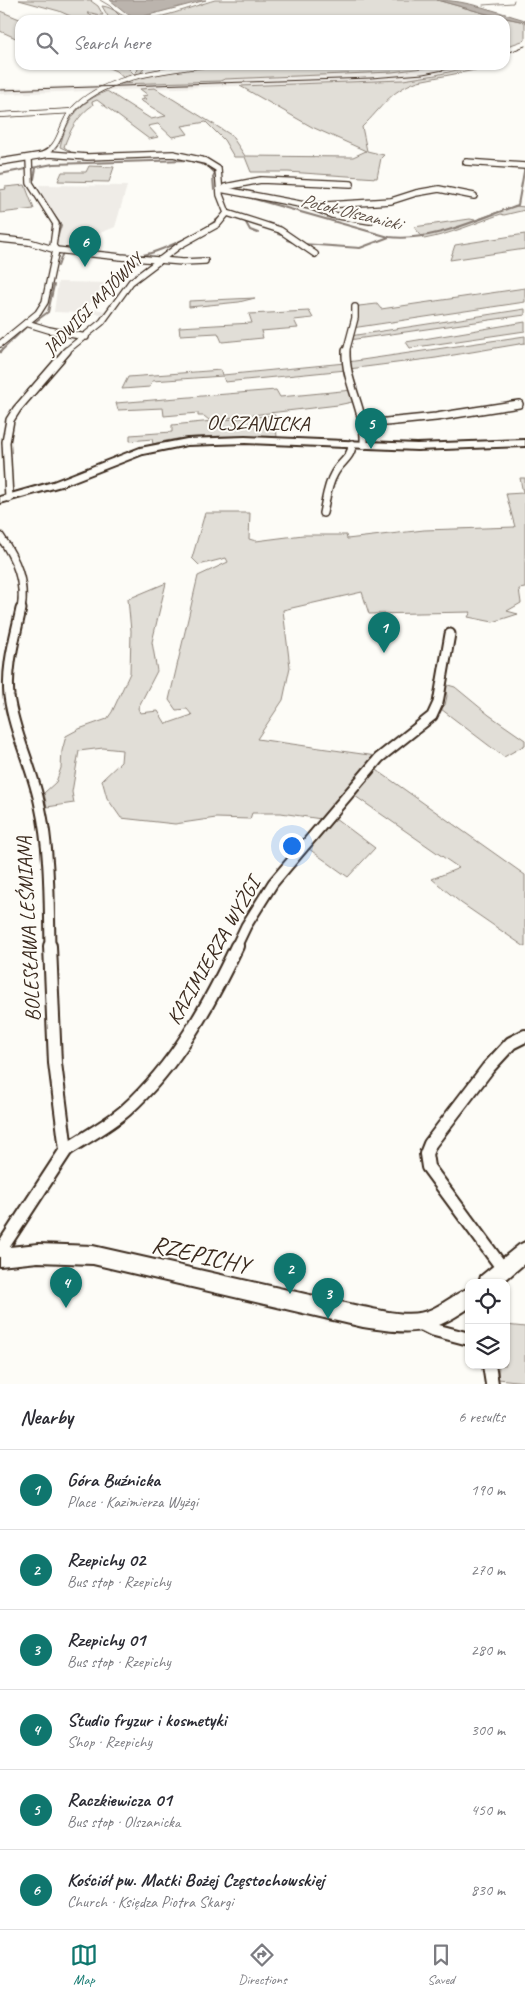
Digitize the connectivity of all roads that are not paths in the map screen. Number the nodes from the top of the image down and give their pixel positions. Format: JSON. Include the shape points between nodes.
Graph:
{"nodes":[{"id":1,"x":144,"y":70,"type":"edge"},
{"id":2,"x":175,"y":70,"type":"edge"},
{"id":3,"x":141,"y":76,"type":"junction"},
{"id":4,"x":73,"y":111,"type":"junction"},
{"id":5,"x":0,"y":115,"type":"edge"},
{"id":6,"x":57,"y":143,"type":"junction"},
{"id":7,"x":43,"y":155,"type":"junction"},
{"id":8,"x":77,"y":156,"type":"junction"},
{"id":9,"x":29,"y":159,"type":"junction"},
{"id":10,"x":0,"y":162,"type":"edge"},
{"id":11,"x":466,"y":162,"type":"dead end"},
{"id":12,"x":524,"y":166,"type":"edge"},
{"id":13,"x":350,"y":184,"type":"dead end"},
{"id":14,"x":220,"y":189,"type":"junction"},
{"id":15,"x":474,"y":196,"type":"dead end"},
{"id":16,"x":310,"y":206,"type":"junction"},
{"id":17,"x":227,"y":214,"type":"junction"},
{"id":18,"x":370,"y":221,"type":"dead end"},
{"id":19,"x":0,"y":239,"type":"edge"},
{"id":20,"x":56,"y":250,"type":"junction"},
{"id":21,"x":315,"y":254,"type":"dead end"},
{"id":22,"x":156,"y":261,"type":"junction"},
{"id":23,"x":205,"y":262,"type":"dead end"},
{"id":24,"x":355,"y":307,"type":"dead end"},
{"id":25,"x":26,"y":323,"type":"junction"},
{"id":26,"x":70,"y":334,"type":"junction"},
{"id":27,"x":86,"y":337,"type":"junction"},
{"id":28,"x":0,"y":344,"type":"edge"},
{"id":29,"x":74,"y":346,"type":"junction"},
{"id":30,"x":519,"y":404,"type":"dead end"},
{"id":31,"x":366,"y":424,"type":"junction"},
{"id":32,"x":525,"y":443,"type":"edge"},
{"id":33,"x":352,"y":444,"type":"junction"},
{"id":34,"x":364,"y":445,"type":"junction"},
{"id":35,"x":4,"y":499,"type":"edge"},
{"id":36,"x":323,"y":513,"type":"dead end"},
{"id":37,"x":0,"y":536,"type":"edge"},
{"id":38,"x":450,"y":634,"type":"dead end"},
{"id":39,"x":525,"y":1036,"type":"edge"},
{"id":40,"x":66,"y":1150,"type":"junction"},
{"id":41,"x":0,"y":1251,"type":"edge"},
{"id":42,"x":525,"y":1251,"type":"edge"},
{"id":43,"x":0,"y":1257,"type":"edge"},
{"id":44,"x":503,"y":1269,"type":"junction"},
{"id":45,"x":492,"y":1279,"type":"edge"},
{"id":46,"x":465,"y":1300,"type":"edge"},
{"id":47,"x":419,"y":1323,"type":"junction"},
{"id":48,"x":465,"y":1338,"type":"edge"},
{"id":49,"x":490,"y":1369,"type":"edge"},
{"id":50,"x":492,"y":1384,"type":"edge"}],
"edges":[{"from":1,"to":3,"type":"street"},
{"from":2,"to":3,"type":"street"},
{"from":3,"to":4,"type":"street","via":[[123,80],[92,96]]},
{"from":4,"to":5,"type":"street"},
{"from":4,"to":6,"type":"street"},
{"from":6,"to":7,"type":"street"},
{"from":6,"to":8,"type":"street","via":[[62,151]]},
{"from":7,"to":8,"type":"street"},
{"from":7,"to":9,"type":"street"},
{"from":8,"to":14,"type":"street","via":[[193,157],[218,168]]},
{"from":9,"to":10,"type":"street"},
{"from":9,"to":20,"type":"street","via":[[30,183],[56,224],[53,246]]},
{"from":11,"to":12,"type":"street"},
{"from":13,"to":14,"type":"street","via":[[255,180]]},
{"from":14,"to":16,"type":"street"},
{"from":14,"to":17,"type":"street"},
{"from":15,"to":16,"type":"street","via":[[439,189],[390,201]]},
{"from":16,"to":18,"type":"street","via":[[340,218]]},
{"from":17,"to":21,"type":"street","via":[[280,230]]},
{"from":17,"to":22,"type":"street","name":"JADWIGI MAJÓWNY","via":[[218,224]]},
{"from":19,"to":20,"type":"street","via":[[29,242]]},
{"from":20,"to":22,"type":"street"},
{"from":20,"to":25,"type":"street","via":[[45,302]]},
{"from":22,"to":23,"type":"street"},
{"from":22,"to":27,"type":"street","name":"JADWIGI MAJÓWNY","via":[[131,282],[102,322]]},
{"from":24,"to":31,"type":"street","via":[[346,353],[349,380]]},
{"from":25,"to":26,"type":"street"},
{"from":25,"to":28,"type":"street"},
{"from":26,"to":27,"type":"street"},
{"from":26,"to":29,"type":"street"},
{"from":27,"to":29,"type":"street","name":"JADWIGI MAJÓWNY"},
{"from":29,"to":35,"type":"street","name":"JADWIGI MAJÓWNY","via":[[10,420]]},
{"from":30,"to":31,"type":"street"},
{"from":31,"to":34,"type":"street"},
{"from":32,"to":34,"type":"street","name":"OLSZANICKA","via":[[433,447]]},
{"from":33,"to":34,"type":"street","name":"OLSZANICKA"},
{"from":33,"to":35,"type":"street","name":"OLSZANICKA","via":[[245,440],[169,444],[133,453],[57,484]]},
{"from":33,"to":36,"type":"street","via":[[350,457],[335,471]]},
{"from":37,"to":40,"type":"street","name":"BOLESŁAWA LEŚMIANA","via":[[17,563],[24,589],[8,680],[15,723],[38,792],[43,822],[54,1053]]},
{"from":38,"to":40,"type":"street","name":"KAZIMIERZA WYŻGI","via":[[438,703],[432,716],[379,758],[273,883],[246,926],[218,986],[194,1027],[155,1081],[125,1111]]},
{"from":39,"to":44,"type":"street","via":[[511,1043],[488,1068],[430,1144],[426,1154],[428,1167]]},
{"from":40,"to":41,"type":"street"},
{"from":42,"to":44,"type":"street"},
{"from":43,"to":47,"type":"street","name":"RZEPICHY","via":[[38,1253],[93,1255],[363,1317],[403,1324]]},
{"from":44,"to":45,"type":"street"},
{"from":46,"to":47,"type":"street","via":[[433,1320]]},
{"from":47,"to":48,"type":"street"},
{"from":49,"to":50,"type":"street"}]}
